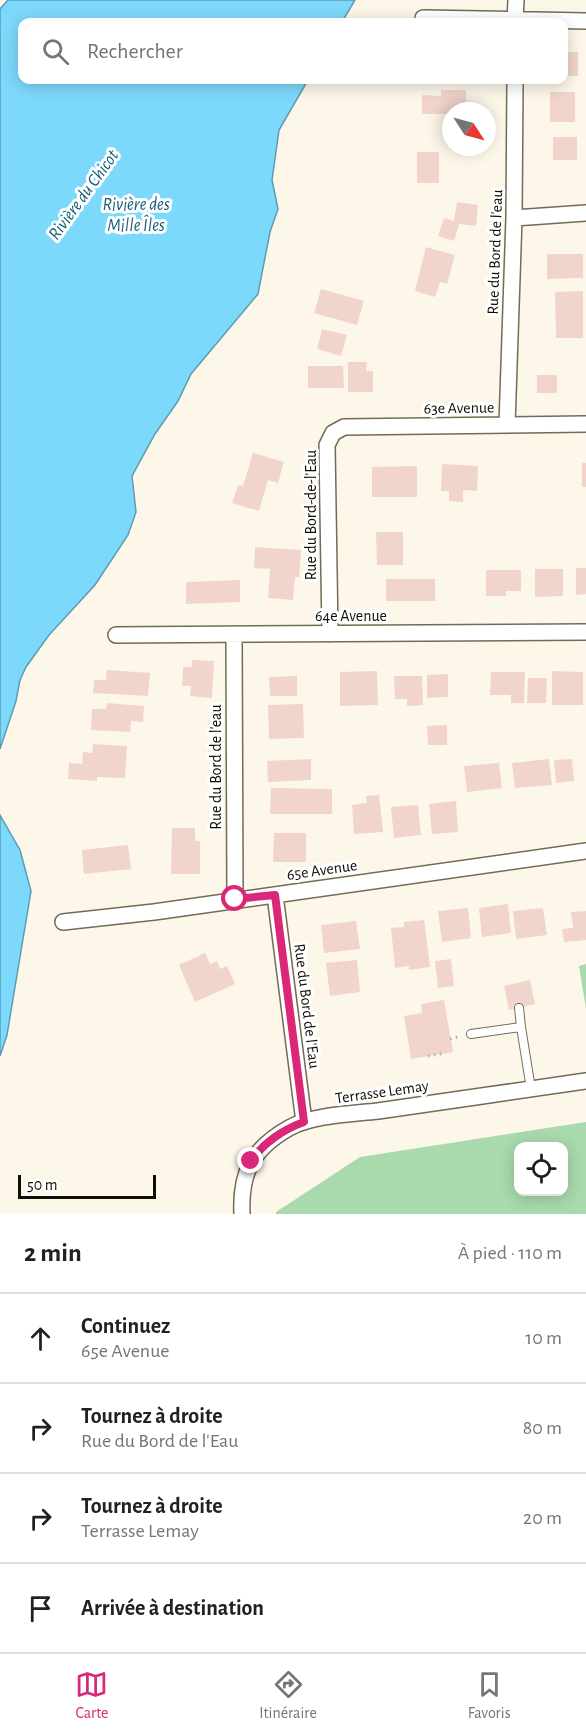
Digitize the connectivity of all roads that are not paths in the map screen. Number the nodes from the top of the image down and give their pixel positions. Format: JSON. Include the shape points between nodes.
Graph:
{"nodes":[{"id":1,"x":516,"y":0,"type":"edge"},
{"id":2,"x":516,"y":18,"type":"edge"},
{"id":3,"x":568,"y":21,"type":"edge"},
{"id":4,"x":586,"y":21,"type":"edge"},
{"id":5,"x":515,"y":84,"type":"edge"},
{"id":6,"x":586,"y":213,"type":"edge"},
{"id":7,"x":514,"y":218,"type":"junction"},
{"id":8,"x":586,"y":424,"type":"edge"},
{"id":9,"x":507,"y":425,"type":"junction"},
{"id":10,"x":333,"y":433,"type":"joint"},
{"id":11,"x":586,"y":632,"type":"edge"},
{"id":12,"x":234,"y":634,"type":"junction"},
{"id":13,"x":330,"y":634,"type":"junction"},
{"id":14,"x":116,"y":635,"type":"dead end"},
{"id":15,"x":586,"y":851,"type":"edge"},
{"id":16,"x":275,"y":895,"type":"junction"},
{"id":17,"x":235,"y":899,"type":"junction"},
{"id":18,"x":63,"y":922,"type":"dead end"},
{"id":19,"x":519,"y":1008,"type":"dead end"},
{"id":20,"x":521,"y":1027,"type":"junction"},
{"id":21,"x":471,"y":1034,"type":"dead end"},
{"id":22,"x":586,"y":1081,"type":"edge"},
{"id":23,"x":531,"y":1089,"type":"junction"},
{"id":24,"x":304,"y":1122,"type":"junction"},
{"id":25,"x":242,"y":1214,"type":"edge"}],
"edges":[{"from":1,"to":2,"type":"street"},
{"from":3,"to":4,"type":"street"},
{"from":5,"to":7,"type":"street","name":"Rue du Bord de l'eau"},
{"from":6,"to":7,"type":"street"},
{"from":7,"to":9,"type":"street","name":"Rue du Bord de l'eau"},
{"from":8,"to":9,"type":"street","name":"63e Avenue"},
{"from":9,"to":10,"type":"street","name":"63e Avenue","via":[[344,427]]},
{"from":10,"to":13,"type":"street","name":"Rue du Bord-de-l'Eau","via":[[327,445]]},
{"from":11,"to":13,"type":"street","name":"64e Avenue"},
{"from":12,"to":13,"type":"street","name":"64e Avenue"},
{"from":12,"to":14,"type":"street","name":"64e Avenue"},
{"from":12,"to":17,"type":"street","name":"Rue du Bord de l'eau"},
{"from":15,"to":16,"type":"street","name":"65e Avenue"},
{"from":16,"to":17,"type":"street","name":"65e Avenue"},
{"from":16,"to":24,"type":"street","name":"Rue du Bord de l'Eau"},
{"from":17,"to":18,"type":"street","name":"65e Avenue"},
{"from":19,"to":20,"type":"lane"},
{"from":20,"to":21,"type":"lane"},
{"from":20,"to":23,"type":"lane"},
{"from":22,"to":23,"type":"street","name":"Terrasse Lemay"},
{"from":23,"to":24,"type":"street","name":"Terrasse Lemay"},
{"from":24,"to":25,"type":"street","name":"Terrasse Lemay","via":[[280,1134],[255,1155],[243,1180]]}]}
